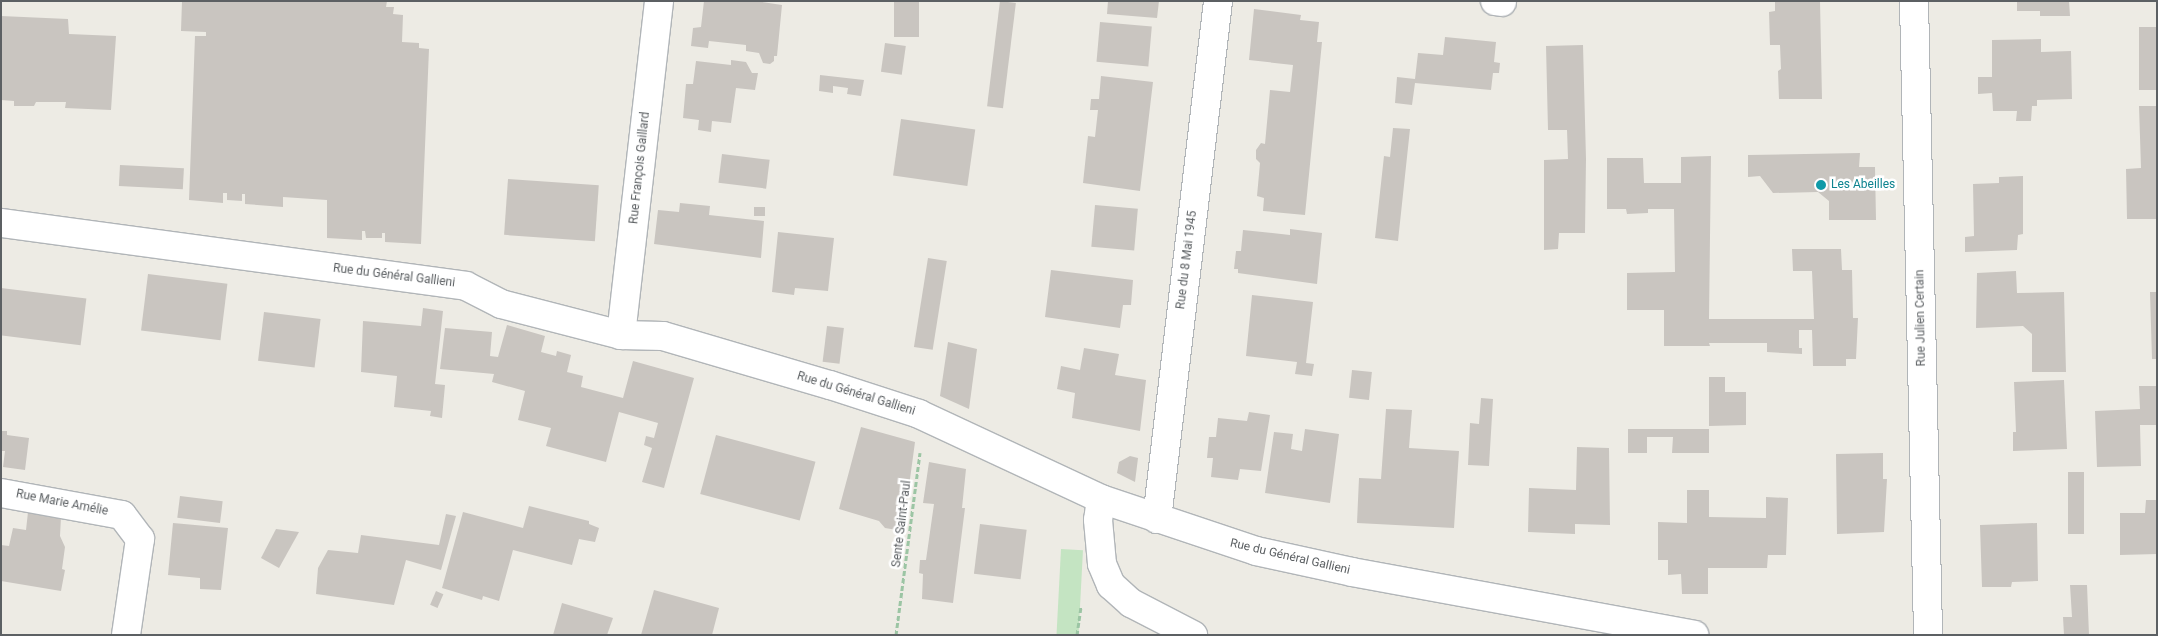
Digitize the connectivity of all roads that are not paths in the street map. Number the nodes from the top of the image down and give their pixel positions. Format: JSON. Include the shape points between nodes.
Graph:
{"nodes":[{"id":1,"x":659,"y":1,"type":"edge"},
{"id":2,"x":1218,"y":1,"type":"edge"},
{"id":3,"x":1496,"y":1,"type":"edge"},
{"id":4,"x":1914,"y":1,"type":"edge"},
{"id":5,"x":1502,"y":2,"type":"edge"},
{"id":6,"x":1,"y":223,"type":"edge"},
{"id":7,"x":621,"y":334,"type":"junction"},
{"id":8,"x":1,"y":493,"type":"edge"},
{"id":9,"x":1101,"y":499,"type":"junction"},
{"id":10,"x":1157,"y":519,"type":"junction"},
{"id":11,"x":126,"y":635,"type":"edge"},
{"id":12,"x":1194,"y":635,"type":"edge"},
{"id":13,"x":1694,"y":635,"type":"edge"},
{"id":14,"x":1928,"y":635,"type":"edge"}],
"edges":[{"from":1,"to":7,"type":"street","name":"Rue François Gaillard"},
{"from":2,"to":10,"type":"street","name":"Rue du 8 Mai 1945"},
{"from":3,"to":5,"type":"street"},
{"from":4,"to":14,"type":"street","name":"Rue Julien Certain"},
{"from":6,"to":7,"type":"street","name":"Rue du Général Gallieni","via":[[466,286],[501,304]]},
{"from":7,"to":9,"type":"street","name":"Rue du Général Gallieni","via":[[663,336],[925,416]]},
{"from":8,"to":11,"type":"street","name":"Rue Marie Amélie","via":[[122,514],[140,539]]},
{"from":9,"to":10,"type":"street","name":"Rue du Général Gallieni"},
{"from":9,"to":12,"type":"street","via":[[1098,520],[1102,564],[1111,585],[1131,602]]},
{"from":10,"to":13,"type":"street","name":"Rue du Général Gallieni","via":[[1256,551],[1352,572]]}]}
